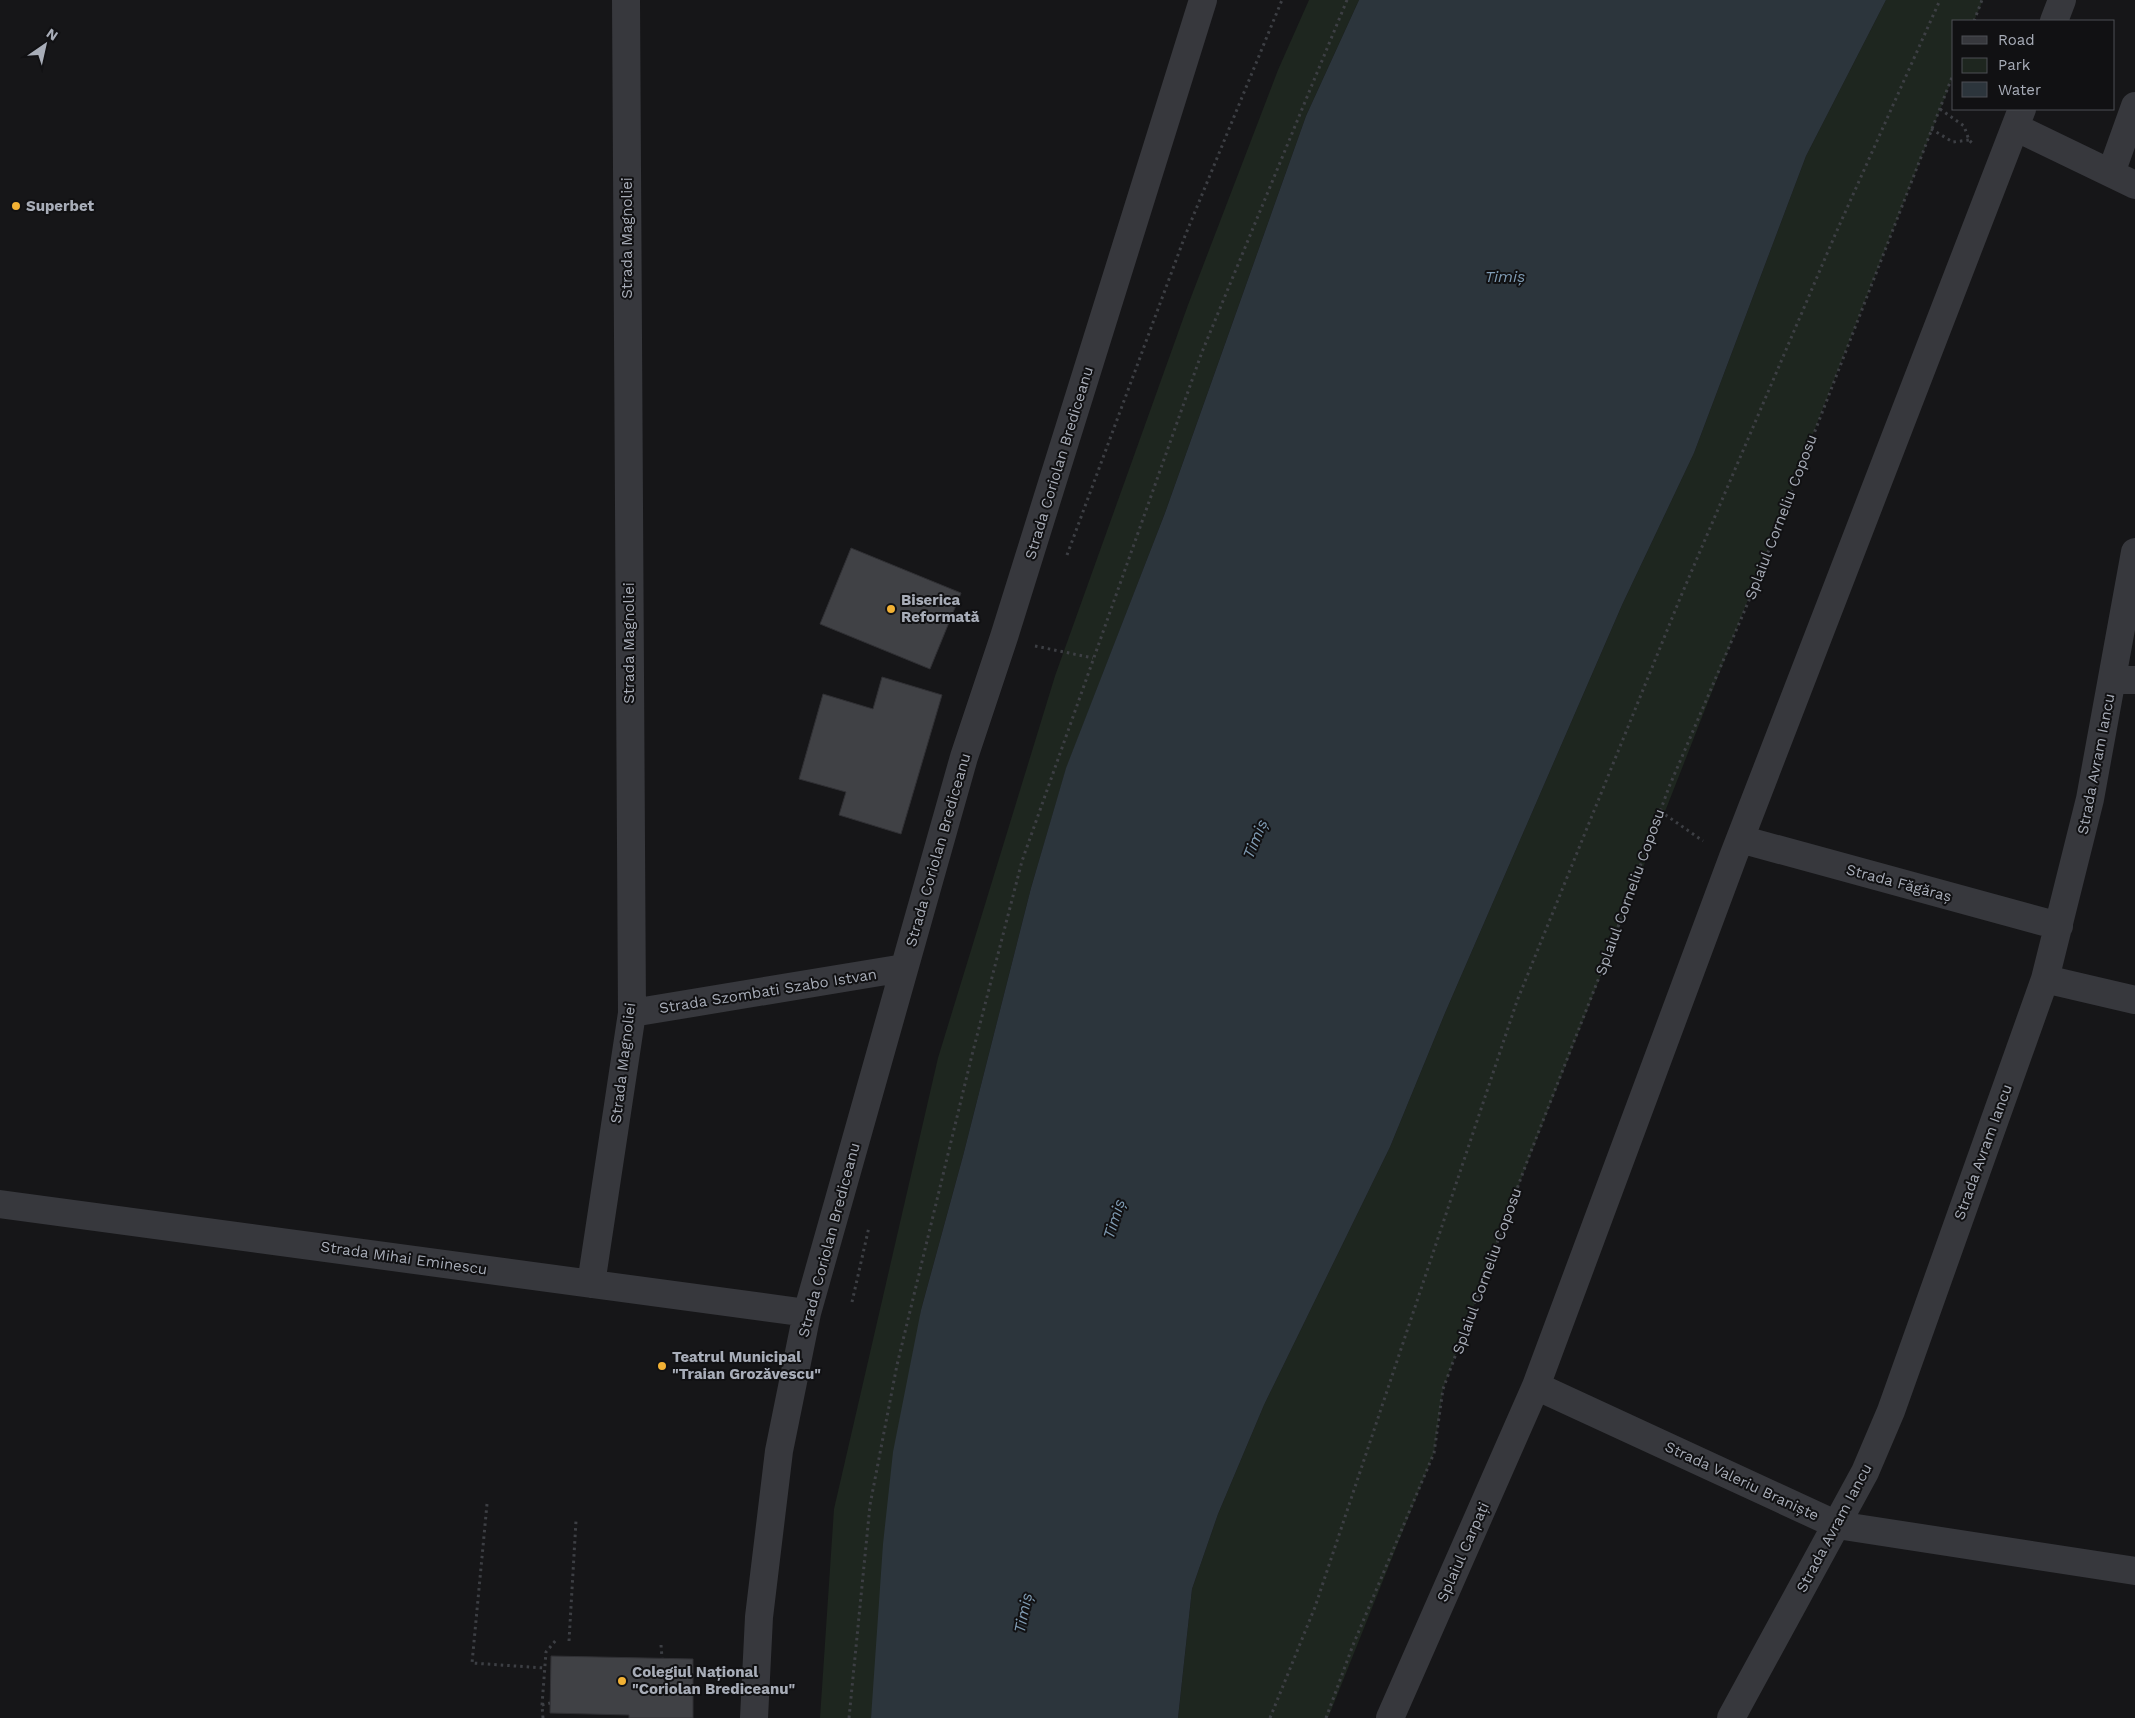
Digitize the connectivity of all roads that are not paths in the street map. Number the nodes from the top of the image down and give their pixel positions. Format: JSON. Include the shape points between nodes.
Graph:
{"nodes":[{"id":1,"x":626,"y":0,"type":"edge"},
{"id":2,"x":1203,"y":0,"type":"edge"},
{"id":3,"x":2062,"y":0,"type":"edge"},
{"id":4,"x":2054,"y":20,"type":"edge"},
{"id":5,"x":2135,"y":106,"type":"edge"},
{"id":6,"x":2018,"y":118,"type":"edge"},
{"id":7,"x":2111,"y":173,"type":"junction"},
{"id":8,"x":2135,"y":185,"type":"edge"},
{"id":9,"x":2135,"y":552,"type":"edge"},
{"id":10,"x":2124,"y":680,"type":"edge"},
{"id":11,"x":1740,"y":839,"type":"junction"},
{"id":12,"x":2059,"y":926,"type":"junction"},
{"id":13,"x":904,"y":968,"type":"junction"},
{"id":14,"x":2045,"y":979,"type":"junction"},
{"id":15,"x":2135,"y":1000,"type":"edge"},
{"id":16,"x":632,"y":1013,"type":"junction"},
{"id":17,"x":0,"y":1204,"type":"edge"},
{"id":18,"x":592,"y":1284,"type":"junction"},
{"id":19,"x":808,"y":1313,"type":"junction"},
{"id":20,"x":1536,"y":1386,"type":"junction"},
{"id":21,"x":1837,"y":1525,"type":"junction"},
{"id":22,"x":2135,"y":1571,"type":"edge"},
{"id":23,"x":754,"y":1718,"type":"edge"},
{"id":24,"x":1390,"y":1718,"type":"edge"},
{"id":25,"x":1731,"y":1718,"type":"edge"}],
"edges":[{"from":1,"to":16,"type":"street","name":"Strada Magnoliei"},
{"from":2,"to":13,"type":"street","name":"Strada Coriolan Brediceanu","via":[[964,757]]},
{"from":3,"to":4,"type":"street"},
{"from":5,"to":7,"type":"street"},
{"from":6,"to":7,"type":"street"},
{"from":6,"to":11,"type":"street"},
{"from":7,"to":8,"type":"street"},
{"from":9,"to":10,"type":"street","name":"Strada Avram Iancu"},
{"from":10,"to":12,"type":"street","name":"Strada Avram Iancu"},
{"from":11,"to":12,"type":"street","name":"Strada Făgăraș"},
{"from":11,"to":20,"type":"street"},
{"from":12,"to":14,"type":"street","name":"Strada Avram Iancu"},
{"from":13,"to":16,"type":"street","name":"Strada Szombati Szabo Istvan"},
{"from":13,"to":19,"type":"street","name":"Strada Coriolan Brediceanu"},
{"from":14,"to":15,"type":"street"},
{"from":14,"to":21,"type":"street","name":"Strada Avram Iancu","via":[[1892,1411],[1866,1472]]},
{"from":16,"to":18,"type":"street","name":"Strada Magnoliei"},
{"from":17,"to":18,"type":"street","name":"Strada Mihai Eminescu"},
{"from":18,"to":19,"type":"street","name":"Strada Mihai Eminescu"},
{"from":19,"to":23,"type":"street","name":"Strada Coriolan Brediceanu","via":[[779,1451],[759,1617]]},
{"from":20,"to":21,"type":"street","name":"Strada Valeriu Braniște"},
{"from":20,"to":24,"type":"street","name":"Splaiul Carpați"},
{"from":21,"to":22,"type":"street","name":"Strada Valeriu Braniște"},
{"from":21,"to":25,"type":"street","name":"Strada Avram Iancu"}]}
